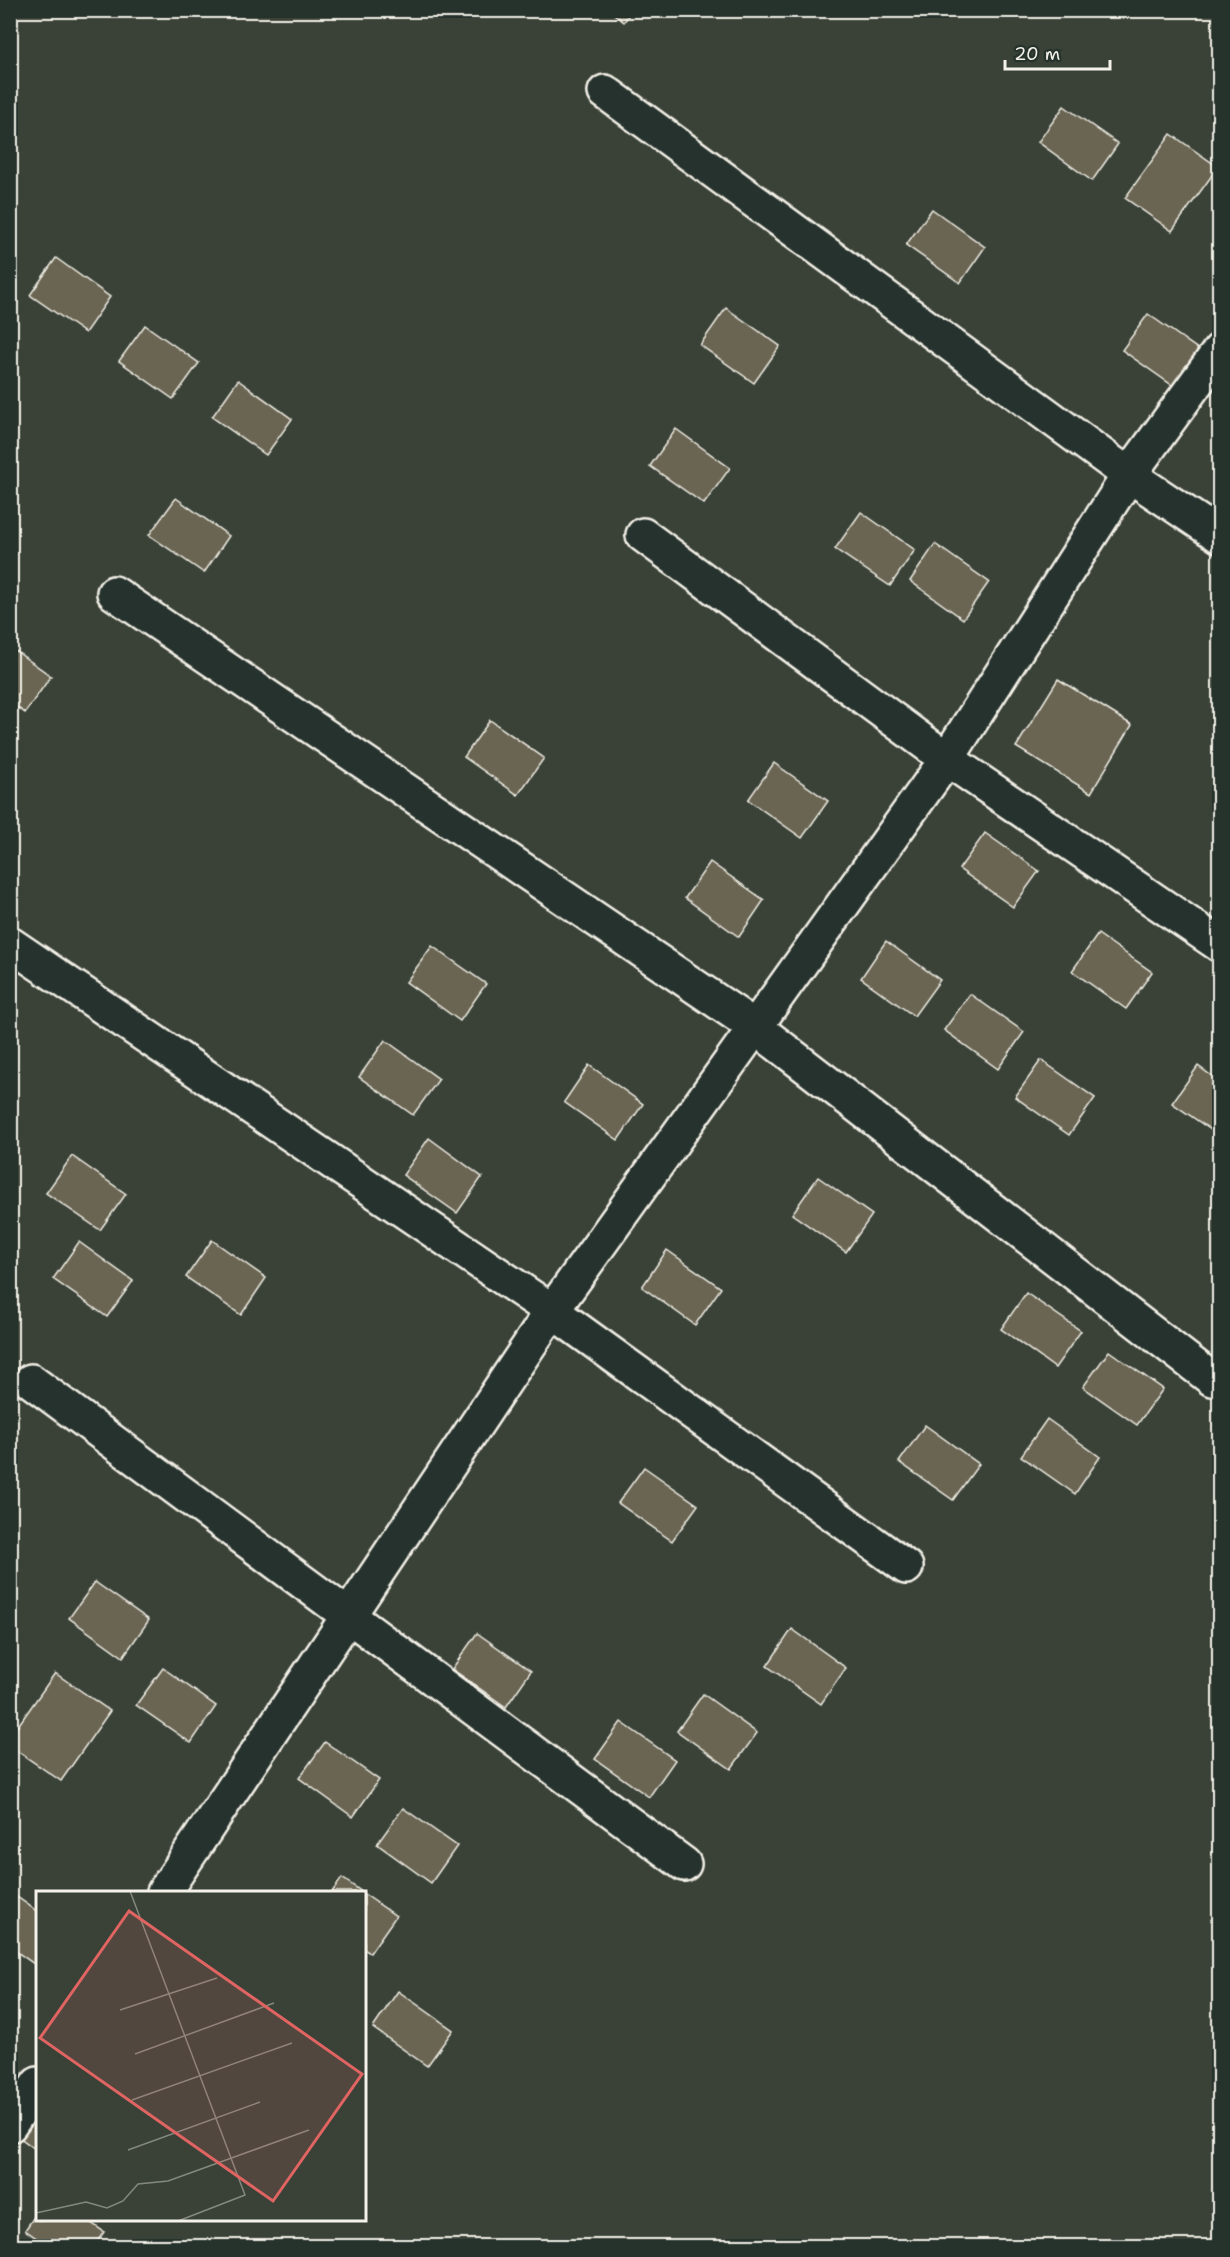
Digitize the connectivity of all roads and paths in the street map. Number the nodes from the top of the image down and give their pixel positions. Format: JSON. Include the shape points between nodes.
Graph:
{"nodes":[{"id":1,"x":605,"y":92,"type":"dead end"},
{"id":2,"x":1220,"y":350,"type":"edge"},
{"id":3,"x":1129,"y":475,"type":"junction"},
{"id":4,"x":643,"y":535,"type":"dead end"},
{"id":5,"x":1220,"y":536,"type":"edge"},
{"id":6,"x":114,"y":593,"type":"dead end"},
{"id":7,"x":946,"y":759,"type":"junction"},
{"id":8,"x":10,"y":944,"type":"edge"},
{"id":9,"x":1220,"y":945,"type":"edge"},
{"id":10,"x":755,"y":1027,"type":"junction"},
{"id":11,"x":552,"y":1311,"type":"junction"},
{"id":12,"x":1212,"y":1378,"type":"dead end"},
{"id":13,"x":31,"y":1382,"type":"dead end"},
{"id":14,"x":906,"y":1567,"type":"dead end"},
{"id":15,"x":347,"y":1618,"type":"junction"},
{"id":16,"x":684,"y":1864,"type":"dead end"},
{"id":17,"x":165,"y":1891,"type":"edge"},
{"id":18,"x":36,"y":2087,"type":"edge"},
{"id":19,"x":10,"y":2125,"type":"edge"}],
"edges":[{"from":1,"to":3,"type":"street"},
{"from":2,"to":3,"type":"street"},
{"from":3,"to":5,"type":"street"},
{"from":3,"to":7,"type":"street"},
{"from":4,"to":7,"type":"street"},
{"from":6,"to":10,"type":"street"},
{"from":7,"to":9,"type":"street"},
{"from":7,"to":10,"type":"street"},
{"from":8,"to":11,"type":"street"},
{"from":10,"to":11,"type":"street"},
{"from":10,"to":12,"type":"street"},
{"from":11,"to":14,"type":"street"},
{"from":11,"to":15,"type":"street"},
{"from":13,"to":15,"type":"street"},
{"from":15,"to":16,"type":"street"},
{"from":15,"to":17,"type":"street"},
{"from":18,"to":19,"type":"street"}]}
